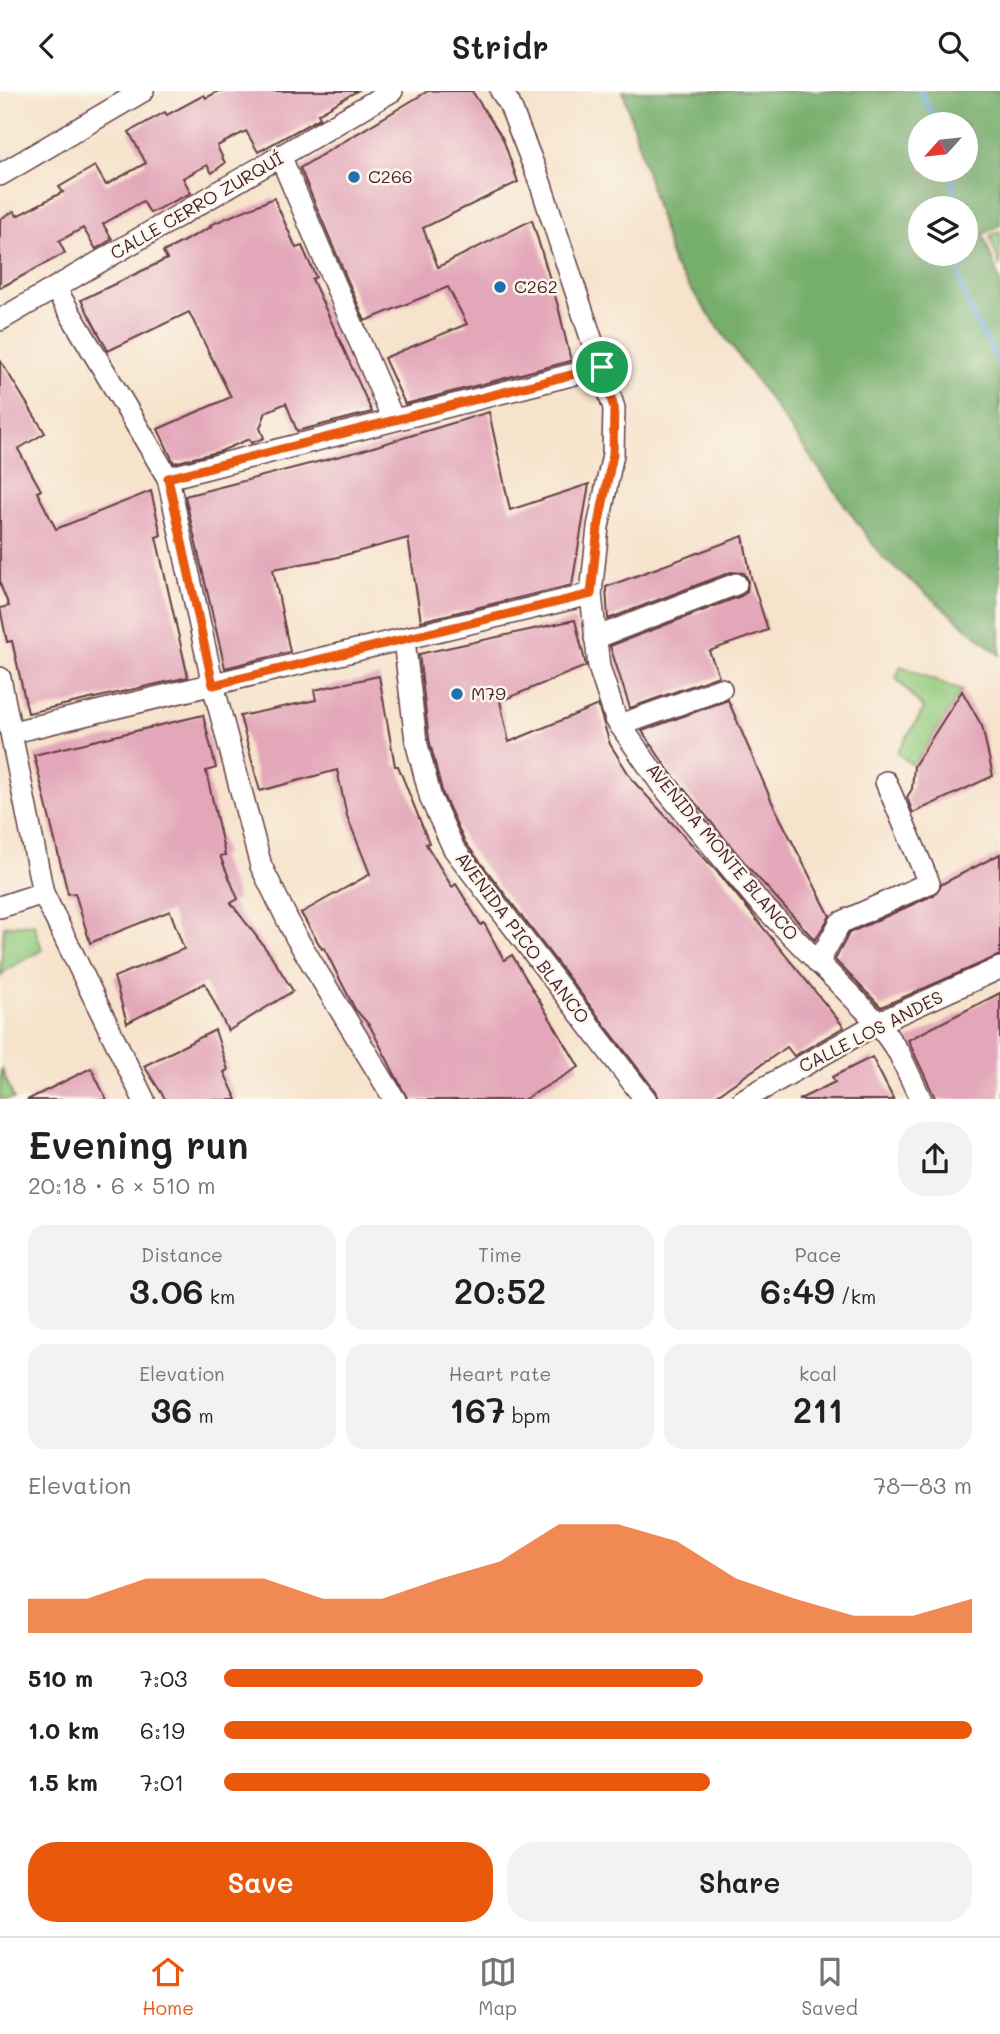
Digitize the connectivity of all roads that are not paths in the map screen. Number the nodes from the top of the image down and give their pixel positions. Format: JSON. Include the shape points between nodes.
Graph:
{"nodes":[{"id":1,"x":392,"y":91,"type":"edge"},
{"id":2,"x":501,"y":91,"type":"edge"},
{"id":3,"x":131,"y":94,"type":"edge"},
{"id":4,"x":281,"y":157,"type":"junction"},
{"id":5,"x":0,"y":175,"type":"edge"},
{"id":6,"x":55,"y":289,"type":"junction"},
{"id":7,"x":0,"y":320,"type":"edge"},
{"id":8,"x":602,"y":367,"type":"junction"},
{"id":9,"x":393,"y":419,"type":"junction"},
{"id":10,"x":168,"y":478,"type":"junction"},
{"id":11,"x":736,"y":583,"type":"dead end"},
{"id":12,"x":591,"y":594,"type":"junction"},
{"id":13,"x":595,"y":638,"type":"junction"},
{"id":14,"x":404,"y":640,"type":"junction"},
{"id":15,"x":0,"y":678,"type":"edge"},
{"id":16,"x":213,"y":685,"type":"junction"},
{"id":17,"x":721,"y":689,"type":"dead end"},
{"id":18,"x":620,"y":725,"type":"junction"},
{"id":19,"x":13,"y":732,"type":"junction"},
{"id":20,"x":886,"y":782,"type":"dead end"},
{"id":21,"x":43,"y":893,"type":"junction"},
{"id":22,"x":0,"y":907,"type":"edge"},
{"id":23,"x":818,"y":963,"type":"junction"},
{"id":24,"x":1000,"y":968,"type":"edge"},
{"id":25,"x":878,"y":1023,"type":"junction"},
{"id":26,"x":144,"y":1099,"type":"edge"},
{"id":27,"x":394,"y":1099,"type":"edge"},
{"id":28,"x":645,"y":1099,"type":"edge"},
{"id":29,"x":745,"y":1099,"type":"edge"},
{"id":30,"x":921,"y":1099,"type":"edge"}],
"edges":[{"from":1,"to":4,"type":"street","name":"CALLE CERRO ZURQUÍ"},
{"from":2,"to":8,"type":"street","name":"AVENIDA MONTE BLANCO","via":[[540,182]]},
{"from":3,"to":5,"type":"street"},
{"from":4,"to":6,"type":"street","name":"CALLE CERRO ZURQUÍ"},
{"from":4,"to":9,"type":"street"},
{"from":6,"to":7,"type":"street","name":"CALLE CERRO ZURQUÍ"},
{"from":6,"to":10,"type":"street"},
{"from":8,"to":9,"type":"street"},
{"from":8,"to":12,"type":"street","name":"AVENIDA MONTE BLANCO","via":[[614,408],[613,454]]},
{"from":9,"to":10,"type":"street"},
{"from":10,"to":16,"type":"street"},
{"from":11,"to":13,"type":"street"},
{"from":12,"to":13,"type":"street","name":"AVENIDA MONTE BLANCO"},
{"from":12,"to":14,"type":"street"},
{"from":13,"to":18,"type":"street","name":"AVENIDA MONTE BLANCO","via":[[599,667]]},
{"from":14,"to":16,"type":"street"},
{"from":14,"to":28,"type":"street","name":"AVENIDA PICO BLANCO","via":[[416,741],[431,799],[454,849]]},
{"from":15,"to":19,"type":"street"},
{"from":16,"to":19,"type":"street"},
{"from":16,"to":27,"type":"street","via":[[261,866],[296,937]]},
{"from":17,"to":18,"type":"street"},
{"from":18,"to":23,"type":"street","name":"AVENIDA MONTE BLANCO","via":[[687,816]]},
{"from":19,"to":21,"type":"street"},
{"from":20,"to":23,"type":"street","via":[[929,883],[840,923]]},
{"from":21,"to":22,"type":"street"},
{"from":21,"to":26,"type":"street"},
{"from":23,"to":25,"type":"street","name":"AVENIDA MONTE BLANCO"},
{"from":24,"to":25,"type":"street","name":"CALLE LOS ANDES"},
{"from":25,"to":29,"type":"street","name":"CALLE LOS ANDES"},
{"from":25,"to":30,"type":"street","name":"AVENIDA MONTE BLANCO","via":[[900,1053]]}]}
